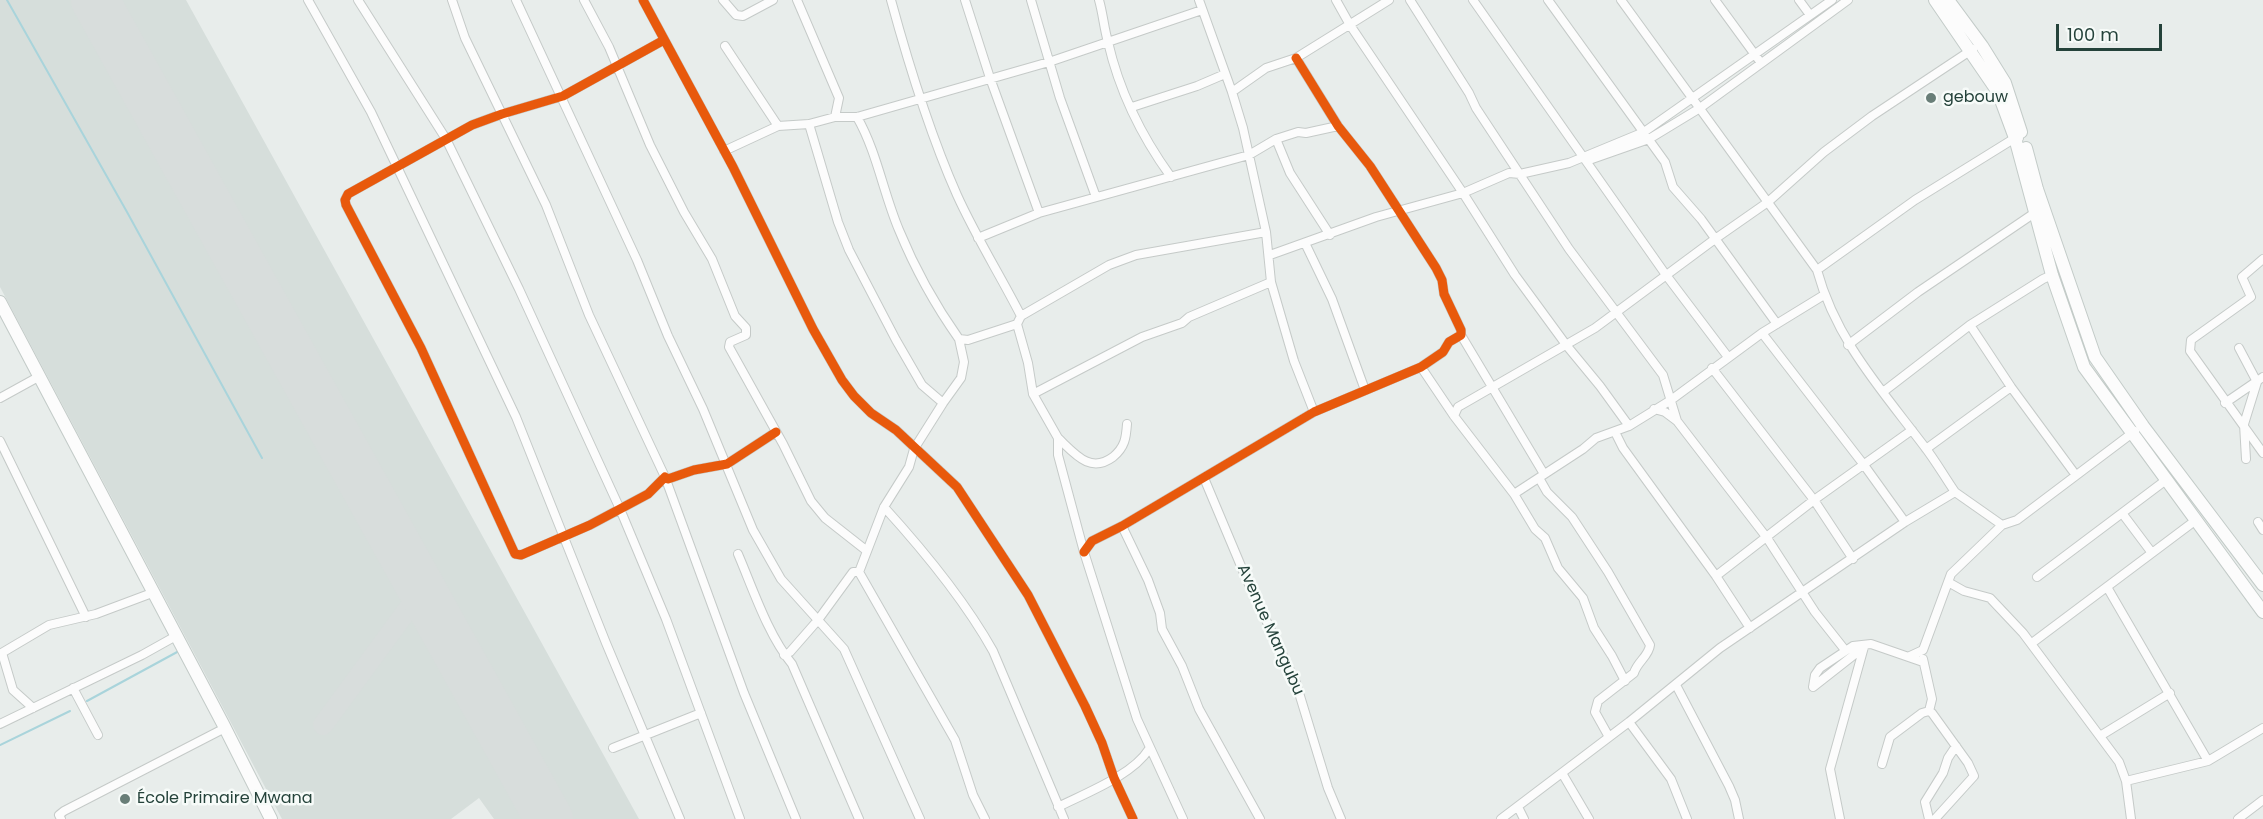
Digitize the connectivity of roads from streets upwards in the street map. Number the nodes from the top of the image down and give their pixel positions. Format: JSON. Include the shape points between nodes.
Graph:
{"nodes":[{"id":1,"x":308,"y":0,"type":"edge"},
{"id":2,"x":358,"y":0,"type":"edge"},
{"id":3,"x":452,"y":0,"type":"edge"},
{"id":4,"x":516,"y":0,"type":"edge"},
{"id":5,"x":584,"y":0,"type":"edge"},
{"id":6,"x":643,"y":0,"type":"edge"},
{"id":7,"x":723,"y":0,"type":"edge"},
{"id":8,"x":773,"y":0,"type":"edge"},
{"id":9,"x":797,"y":0,"type":"edge"},
{"id":10,"x":891,"y":0,"type":"edge"},
{"id":11,"x":966,"y":0,"type":"edge"},
{"id":12,"x":1031,"y":0,"type":"edge"},
{"id":13,"x":1099,"y":0,"type":"edge"},
{"id":14,"x":1199,"y":0,"type":"edge"},
{"id":15,"x":1336,"y":0,"type":"edge"},
{"id":16,"x":1389,"y":0,"type":"edge"},
{"id":17,"x":1410,"y":0,"type":"edge"},
{"id":18,"x":1473,"y":0,"type":"edge"},
{"id":19,"x":1548,"y":0,"type":"edge"},
{"id":20,"x":1621,"y":0,"type":"edge"},
{"id":21,"x":1715,"y":0,"type":"edge"},
{"id":22,"x":1799,"y":0,"type":"edge"},
{"id":23,"x":1832,"y":0,"type":"edge"},
{"id":24,"x":1848,"y":0,"type":"edge"},
{"id":25,"x":1935,"y":0,"type":"edge"},
{"id":26,"x":1948,"y":0,"type":"edge"},
{"id":27,"x":1202,"y":10,"type":"junction"},
{"id":28,"x":1821,"y":13,"type":"junction"},
{"id":29,"x":1810,"y":15,"type":"junction"},
{"id":30,"x":1350,"y":25,"type":"junction"},
{"id":31,"x":664,"y":40,"type":"junction"},
{"id":32,"x":1108,"y":43,"type":"junction"},
{"id":33,"x":725,"y":46,"type":"dead end"},
{"id":34,"x":1976,"y":48,"type":"junction"},
{"id":35,"x":1754,"y":54,"type":"junction"},
{"id":36,"x":1296,"y":58,"type":"junction"},
{"id":37,"x":1049,"y":62,"type":"junction"},
{"id":38,"x":1761,"y":63,"type":"junction"},
{"id":39,"x":618,"y":67,"type":"junction"},
{"id":40,"x":1225,"y":74,"type":"junction"},
{"id":41,"x":990,"y":78,"type":"junction"},
{"id":42,"x":1232,"y":92,"type":"junction"},
{"id":43,"x":563,"y":96,"type":"junction"},
{"id":44,"x":1692,"y":98,"type":"junction"},
{"id":45,"x":920,"y":99,"type":"junction"},
{"id":46,"x":1132,"y":107,"type":"junction"},
{"id":47,"x":1700,"y":108,"type":"junction"},
{"id":48,"x":502,"y":114,"type":"junction"},
{"id":49,"x":835,"y":117,"type":"junction"},
{"id":50,"x":857,"y":117,"type":"junction"},
{"id":51,"x":809,"y":124,"type":"junction"},
{"id":52,"x":778,"y":126,"type":"junction"},
{"id":53,"x":1338,"y":126,"type":"junction"},
{"id":54,"x":1644,"y":132,"type":"junction"},
{"id":55,"x":2019,"y":138,"type":"junction"},
{"id":56,"x":447,"y":139,"type":"junction"},
{"id":57,"x":1276,"y":139,"type":"junction"},
{"id":58,"x":1649,"y":139,"type":"junction"},
{"id":59,"x":724,"y":151,"type":"junction"},
{"id":60,"x":1249,"y":155,"type":"junction"},
{"id":61,"x":1585,"y":159,"type":"junction"},
{"id":62,"x":396,"y":168,"type":"junction"},
{"id":63,"x":1171,"y":177,"type":"junction"},
{"id":64,"x":1521,"y":177,"type":"junction"},
{"id":65,"x":1463,"y":193,"type":"junction"},
{"id":66,"x":1096,"y":197,"type":"junction"},
{"id":67,"x":1768,"y":202,"type":"junction"},
{"id":68,"x":1400,"y":211,"type":"junction"},
{"id":69,"x":2036,"y":212,"type":"junction"},
{"id":70,"x":1040,"y":213,"type":"junction"},
{"id":71,"x":1266,"y":232,"type":"junction"},
{"id":72,"x":1330,"y":235,"type":"junction"},
{"id":73,"x":978,"y":238,"type":"junction"},
{"id":74,"x":1715,"y":239,"type":"junction"},
{"id":75,"x":1305,"y":243,"type":"junction"},
{"id":76,"x":1270,"y":255,"type":"junction"},
{"id":77,"x":2263,"y":259,"type":"edge"},
{"id":78,"x":1817,"y":270,"type":"junction"},
{"id":79,"x":1666,"y":275,"type":"junction"},
{"id":80,"x":2052,"y":275,"type":"junction"},
{"id":81,"x":1271,"y":282,"type":"junction"},
{"id":82,"x":1824,"y":295,"type":"junction"},
{"id":83,"x":0,"y":302,"type":"edge"},
{"id":84,"x":1616,"y":313,"type":"junction"},
{"id":85,"x":1019,"y":320,"type":"junction"},
{"id":86,"x":1777,"y":324,"type":"junction"},
{"id":87,"x":1970,"y":325,"type":"junction"},
{"id":88,"x":1762,"y":333,"type":"junction"},
{"id":89,"x":1461,"y":335,"type":"junction"},
{"id":90,"x":959,"y":339,"type":"junction"},
{"id":91,"x":1848,"y":345,"type":"junction"},
{"id":92,"x":1567,"y":346,"type":"junction"},
{"id":93,"x":2239,"y":348,"type":"dead end"},
{"id":94,"x":1728,"y":357,"type":"junction"},
{"id":95,"x":1421,"y":367,"type":"junction"},
{"id":96,"x":1712,"y":368,"type":"junction"},
{"id":97,"x":40,"y":376,"type":"junction"},
{"id":98,"x":2260,"y":380,"type":"edge"},
{"id":99,"x":1492,"y":387,"type":"junction"},
{"id":100,"x":2011,"y":387,"type":"junction"},
{"id":101,"x":1365,"y":390,"type":"junction"},
{"id":102,"x":1883,"y":392,"type":"junction"},
{"id":103,"x":1033,"y":394,"type":"junction"},
{"id":104,"x":0,"y":398,"type":"edge"},
{"id":105,"x":1671,"y":400,"type":"junction"},
{"id":106,"x":943,"y":403,"type":"junction"},
{"id":107,"x":2225,"y":403,"type":"junction"},
{"id":108,"x":1654,"y":409,"type":"junction"},
{"id":109,"x":1314,"y":412,"type":"junction"},
{"id":110,"x":1454,"y":416,"type":"junction"},
{"id":111,"x":1677,"y":421,"type":"junction"},
{"id":112,"x":1127,"y":424,"type":"dead end"},
{"id":113,"x":1629,"y":426,"type":"junction"},
{"id":114,"x":2244,"y":427,"type":"junction"},
{"id":115,"x":1912,"y":430,"type":"junction"},
{"id":116,"x":2137,"y":430,"type":"junction"},
{"id":117,"x":776,"y":432,"type":"junction"},
{"id":118,"x":1615,"y":432,"type":"junction"},
{"id":119,"x":1058,"y":438,"type":"junction"},
{"id":120,"x":0,"y":441,"type":"edge"},
{"id":121,"x":914,"y":449,"type":"junction"},
{"id":122,"x":1926,"y":449,"type":"junction"},
{"id":123,"x":2263,"y":453,"type":"edge"},
{"id":124,"x":2246,"y":459,"type":"dead end"},
{"id":125,"x":726,"y":464,"type":"junction"},
{"id":126,"x":1864,"y":465,"type":"junction"},
{"id":127,"x":2075,"y":474,"type":"junction"},
{"id":128,"x":1541,"y":476,"type":"junction"},
{"id":129,"x":665,"y":477,"type":"junction"},
{"id":130,"x":1204,"y":478,"type":"junction"},
{"id":131,"x":2166,"y":480,"type":"junction"},
{"id":132,"x":1954,"y":492,"type":"junction"},
{"id":133,"x":1514,"y":494,"type":"junction"},
{"id":134,"x":1814,"y":500,"type":"junction"},
{"id":135,"x":884,"y":507,"type":"junction"},
{"id":136,"x":620,"y":509,"type":"junction"},
{"id":137,"x":2121,"y":513,"type":"junction"},
{"id":138,"x":2196,"y":520,"type":"junction"},
{"id":139,"x":1905,"y":522,"type":"junction"},
{"id":140,"x":2258,"y":522,"type":"dead end"},
{"id":141,"x":2002,"y":525,"type":"junction"},
{"id":142,"x":1122,"y":526,"type":"junction"},
{"id":143,"x":2263,"y":530,"type":"edge"},
{"id":144,"x":564,"y":535,"type":"junction"},
{"id":145,"x":1767,"y":538,"type":"junction"},
{"id":146,"x":867,"y":551,"type":"junction"},
{"id":147,"x":1084,"y":552,"type":"junction"},
{"id":148,"x":2152,"y":553,"type":"junction"},
{"id":149,"x":738,"y":554,"type":"dead end"},
{"id":150,"x":1853,"y":559,"type":"junction"},
{"id":151,"x":859,"y":572,"type":"junction"},
{"id":152,"x":1716,"y":576,"type":"junction"},
{"id":153,"x":2037,"y":577,"type":"dead end"},
{"id":154,"x":1948,"y":582,"type":"junction"},
{"id":155,"x":2263,"y":585,"type":"edge"},
{"id":156,"x":2107,"y":587,"type":"junction"},
{"id":157,"x":153,"y":592,"type":"junction"},
{"id":158,"x":1804,"y":593,"type":"junction"},
{"id":159,"x":2263,"y":612,"type":"edge"},
{"id":160,"x":86,"y":617,"type":"junction"},
{"id":161,"x":818,"y":620,"type":"junction"},
{"id":162,"x":1750,"y":628,"type":"junction"},
{"id":163,"x":176,"y":636,"type":"junction"},
{"id":164,"x":2032,"y":643,"type":"junction"},
{"id":165,"x":1845,"y":650,"type":"junction"},
{"id":166,"x":1923,"y":650,"type":"junction"},
{"id":167,"x":1,"y":654,"type":"edge"},
{"id":168,"x":784,"y":655,"type":"junction"},
{"id":169,"x":1910,"y":656,"type":"junction"},
{"id":170,"x":1923,"y":662,"type":"junction"},
{"id":171,"x":1625,"y":681,"type":"junction"},
{"id":172,"x":1676,"y":685,"type":"junction"},
{"id":173,"x":73,"y":688,"type":"junction"},
{"id":174,"x":2170,"y":693,"type":"junction"},
{"id":175,"x":33,"y":708,"type":"junction"},
{"id":176,"x":1929,"y":711,"type":"junction"},
{"id":177,"x":701,"y":713,"type":"junction"},
{"id":178,"x":1629,"y":722,"type":"junction"},
{"id":179,"x":0,"y":724,"type":"edge"},
{"id":180,"x":225,"y":728,"type":"junction"},
{"id":181,"x":2263,"y":728,"type":"edge"},
{"id":182,"x":98,"y":735,"type":"dead end"},
{"id":183,"x":646,"y":735,"type":"junction"},
{"id":184,"x":2100,"y":736,"type":"junction"},
{"id":185,"x":1609,"y":737,"type":"junction"},
{"id":186,"x":1956,"y":746,"type":"junction"},
{"id":187,"x":613,"y":748,"type":"dead end"},
{"id":188,"x":1149,"y":749,"type":"junction"},
{"id":189,"x":2208,"y":761,"type":"junction"},
{"id":190,"x":1882,"y":764,"type":"dead end"},
{"id":191,"x":1562,"y":773,"type":"junction"},
{"id":192,"x":1114,"y":778,"type":"junction"},
{"id":193,"x":2126,"y":781,"type":"junction"},
{"id":194,"x":2263,"y":800,"type":"edge"},
{"id":195,"x":1058,"y":807,"type":"junction"},
{"id":196,"x":1518,"y":807,"type":"junction"},
{"id":197,"x":61,"y":819,"type":"edge"},
{"id":198,"x":271,"y":819,"type":"edge"},
{"id":199,"x":680,"y":819,"type":"edge"},
{"id":200,"x":740,"y":819,"type":"edge"},
{"id":201,"x":796,"y":819,"type":"edge"},
{"id":202,"x":859,"y":819,"type":"edge"},
{"id":203,"x":920,"y":819,"type":"edge"},
{"id":204,"x":985,"y":819,"type":"edge"},
{"id":205,"x":1064,"y":819,"type":"edge"},
{"id":206,"x":1133,"y":819,"type":"edge"},
{"id":207,"x":1183,"y":819,"type":"edge"},
{"id":208,"x":1260,"y":819,"type":"edge"},
{"id":209,"x":1341,"y":819,"type":"edge"},
{"id":210,"x":1501,"y":819,"type":"edge"},
{"id":211,"x":1524,"y":819,"type":"edge"},
{"id":212,"x":1589,"y":819,"type":"edge"},
{"id":213,"x":1687,"y":819,"type":"edge"},
{"id":214,"x":1739,"y":819,"type":"edge"},
{"id":215,"x":1840,"y":819,"type":"edge"},
{"id":216,"x":1929,"y":819,"type":"edge"},
{"id":217,"x":1935,"y":819,"type":"edge"},
{"id":218,"x":2131,"y":819,"type":"edge"},
{"id":219,"x":2238,"y":819,"type":"edge"}],
"edges":[{"from":1,"to":62,"type":"street","via":[[371,112]]},
{"from":2,"to":56,"type":"street"},
{"from":3,"to":48,"type":"street","via":[[465,38]]},
{"from":4,"to":43,"type":"street"},
{"from":5,"to":39,"type":"street"},
{"from":6,"to":31,"type":"street"},
{"from":7,"to":8,"type":"street","via":[[735,15],[743,16]]},
{"from":9,"to":49,"type":"street","via":[[839,98]]},
{"from":10,"to":45,"type":"street"},
{"from":11,"to":41,"type":"street"},
{"from":12,"to":37,"type":"street"},
{"from":13,"to":32,"type":"street"},
{"from":14,"to":27,"type":"street"},
{"from":15,"to":30,"type":"street"},
{"from":16,"to":30,"type":"street"},
{"from":17,"to":64,"type":"street"},
{"from":18,"to":61,"type":"street"},
{"from":19,"to":54,"type":"street"},
{"from":20,"to":44,"type":"street"},
{"from":21,"to":35,"type":"street"},
{"from":22,"to":29,"type":"street"},
{"from":23,"to":28,"type":"street"},
{"from":24,"to":28,"type":"street"},
{"from":25,"to":34,"type":"street"},
{"from":26,"to":34,"type":"street"},
{"from":27,"to":32,"type":"street"},
{"from":27,"to":40,"type":"street"},
{"from":28,"to":29,"type":"street"},
{"from":28,"to":38,"type":"street"},
{"from":29,"to":35,"type":"street"},
{"from":30,"to":36,"type":"street"},
{"from":30,"to":65,"type":"street"},
{"from":31,"to":39,"type":"street"},
{"from":31,"to":59,"type":"street"},
{"from":32,"to":37,"type":"street"},
{"from":32,"to":46,"type":"street"},
{"from":33,"to":52,"type":"street"},
{"from":34,"to":55,"type":"street","via":[[2009,91]]},
{"from":34,"to":67,"type":"street","via":[[1872,116]]},
{"from":35,"to":38,"type":"street"},
{"from":35,"to":44,"type":"street"},
{"from":36,"to":42,"type":"street","via":[[1266,68]]},
{"from":36,"to":53,"type":"street"},
{"from":37,"to":41,"type":"street"},
{"from":37,"to":66,"type":"street"},
{"from":38,"to":47,"type":"street"},
{"from":39,"to":43,"type":"street"},
{"from":39,"to":117,"type":"street","via":[[650,145],[712,259],[735,316],[746,328],[746,335],[730,342],[729,347]]},
{"from":40,"to":42,"type":"street"},
{"from":40,"to":46,"type":"street"},
{"from":41,"to":45,"type":"street"},
{"from":41,"to":70,"type":"street"},
{"from":42,"to":60,"type":"street"},
{"from":43,"to":48,"type":"street"},
{"from":43,"to":125,"type":"street"},
{"from":44,"to":47,"type":"street"},
{"from":44,"to":54,"type":"street"},
{"from":45,"to":50,"type":"street"},
{"from":45,"to":73,"type":"street"},
{"from":46,"to":63,"type":"street"},
{"from":47,"to":58,"type":"street"},
{"from":47,"to":67,"type":"street"},
{"from":48,"to":56,"type":"street","via":[[472,124]]},
{"from":48,"to":129,"type":"street"},
{"from":49,"to":50,"type":"street"},
{"from":49,"to":51,"type":"street"},
{"from":50,"to":90,"type":"street","via":[[869,137],[898,229],[926,289]]},
{"from":51,"to":52,"type":"street"},
{"from":51,"to":106,"type":"street","via":[[849,250],[917,377]]},
{"from":52,"to":59,"type":"street"},
{"from":53,"to":57,"type":"street"},
{"from":53,"to":68,"type":"street"},
{"from":54,"to":58,"type":"street"},
{"from":54,"to":61,"type":"street"},
{"from":55,"to":69,"type":"street","via":[[2024,174]]},
{"from":55,"to":78,"type":"street","via":[[1915,200]]},
{"from":55,"to":116,"type":"street","via":[[2095,357]]},
{"from":56,"to":62,"type":"street"},
{"from":56,"to":136,"type":"street"},
{"from":57,"to":60,"type":"street"},
{"from":57,"to":72,"type":"street","via":[[1290,173]]},
{"from":58,"to":61,"type":"street"},
{"from":58,"to":74,"type":"street","via":[[1665,162],[1673,187]]},
{"from":59,"to":121,"type":"street","via":[[842,380],[865,407]]},
{"from":60,"to":63,"type":"street"},
{"from":60,"to":71,"type":"street"},
{"from":61,"to":64,"type":"street"},
{"from":61,"to":79,"type":"street"},
{"from":62,"to":144,"type":"street","via":[[511,407]]},
{"from":62,"to":144,"type":"street","via":[[348,194],[346,205],[421,348],[513,552],[521,555]]},
{"from":63,"to":66,"type":"street"},
{"from":64,"to":65,"type":"street","via":[[1509,172]]},
{"from":64,"to":84,"type":"street"},
{"from":65,"to":68,"type":"street"},
{"from":65,"to":92,"type":"street","via":[[1515,275]]},
{"from":66,"to":70,"type":"street"},
{"from":67,"to":74,"type":"street"},
{"from":67,"to":78,"type":"street"},
{"from":68,"to":72,"type":"street"},
{"from":68,"to":89,"type":"street","via":[[1439,274]]},
{"from":69,"to":80,"type":"street"},
{"from":69,"to":91,"type":"street"},
{"from":70,"to":73,"type":"street"},
{"from":71,"to":76,"type":"street"},
{"from":71,"to":85,"type":"street","via":[[1137,255],[1109,265]]},
{"from":72,"to":75,"type":"street"},
{"from":73,"to":85,"type":"street"},
{"from":74,"to":79,"type":"street"},
{"from":74,"to":86,"type":"street"},
{"from":75,"to":76,"type":"street"},
{"from":75,"to":101,"type":"street","via":[[1332,299]]},
{"from":76,"to":81,"type":"street"},
{"from":77,"to":107,"type":"street","via":[[2242,277],[2251,297],[2191,340],[2189,346]]},
{"from":78,"to":82,"type":"street"},
{"from":79,"to":84,"type":"street"},
{"from":79,"to":94,"type":"street"},
{"from":80,"to":87,"type":"street"},
{"from":80,"to":116,"type":"street","via":[[2084,367]]},
{"from":81,"to":103,"type":"street","via":[[1142,337]]},
{"from":81,"to":109,"type":"street"},
{"from":82,"to":86,"type":"street"},
{"from":82,"to":91,"type":"street"},
{"from":83,"to":97,"type":"street"},
{"from":84,"to":92,"type":"street"},
{"from":84,"to":105,"type":"street","via":[[1663,375]]},
{"from":85,"to":90,"type":"street","via":[[968,340]]},
{"from":85,"to":103,"type":"street"},
{"from":86,"to":88,"type":"street"},
{"from":87,"to":100,"type":"street"},
{"from":87,"to":102,"type":"street"},
{"from":88,"to":94,"type":"street"},
{"from":88,"to":126,"type":"street"},
{"from":89,"to":95,"type":"street"},
{"from":89,"to":99,"type":"street"},
{"from":90,"to":106,"type":"street","via":[[963,372]]},
{"from":91,"to":102,"type":"street"},
{"from":92,"to":99,"type":"street"},
{"from":92,"to":113,"type":"street"},
{"from":93,"to":98,"type":"street"},
{"from":94,"to":96,"type":"street"},
{"from":95,"to":101,"type":"street"},
{"from":95,"to":110,"type":"street"},
{"from":96,"to":105,"type":"street"},
{"from":96,"to":134,"type":"street"},
{"from":97,"to":104,"type":"street"},
{"from":97,"to":157,"type":"street"},
{"from":98,"to":107,"type":"street"},
{"from":98,"to":114,"type":"street"},
{"from":99,"to":110,"type":"street","via":[[1458,407]]},
{"from":99,"to":128,"type":"street"},
{"from":100,"to":122,"type":"street"},
{"from":100,"to":127,"type":"street"},
{"from":101,"to":109,"type":"street"},
{"from":102,"to":115,"type":"street"},
{"from":103,"to":119,"type":"street"},
{"from":105,"to":108,"type":"street"},
{"from":105,"to":111,"type":"street"},
{"from":106,"to":121,"type":"street"},
{"from":107,"to":114,"type":"street"},
{"from":108,"to":111,"type":"street","via":[[1665,411]]},
{"from":108,"to":113,"type":"street"},
{"from":109,"to":130,"type":"street"},
{"from":110,"to":133,"type":"street"},
{"from":111,"to":145,"type":"street"},
{"from":112,"to":119,"type":"street","via":[[1126,441],[1104,464],[1085,461]]},
{"from":113,"to":118,"type":"street"},
{"from":114,"to":123,"type":"street"},
{"from":114,"to":124,"type":"street"},
{"from":115,"to":122,"type":"street"},
{"from":115,"to":126,"type":"street"},
{"from":116,"to":127,"type":"street"},
{"from":116,"to":131,"type":"street"},
{"from":116,"to":155,"type":"street"},
{"from":117,"to":125,"type":"street"},
{"from":117,"to":146,"type":"street","via":[[811,501],[825,518]]},
{"from":118,"to":128,"type":"street","via":[[1596,438]]},
{"from":118,"to":152,"type":"street"},
{"from":119,"to":147,"type":"street","via":[[1058,455]]},
{"from":120,"to":160,"type":"street"},
{"from":121,"to":135,"type":"street","via":[[909,467]]},
{"from":121,"to":192,"type":"street","via":[[957,487],[1028,595],[1085,706]]},
{"from":122,"to":132,"type":"street"},
{"from":125,"to":129,"type":"street"},
{"from":125,"to":161,"type":"street","via":[[753,530],[781,579]]},
{"from":126,"to":134,"type":"street"},
{"from":126,"to":139,"type":"street"},
{"from":127,"to":141,"type":"street","via":[[2017,520]]},
{"from":128,"to":133,"type":"street"},
{"from":128,"to":171,"type":"street","via":[[1547,492],[1572,517],[1648,640],[1650,650]]},
{"from":129,"to":136,"type":"street","via":[[648,494]]},
{"from":129,"to":201,"type":"street","via":[[744,693]]},
{"from":130,"to":142,"type":"street"},
{"from":130,"to":209,"type":"street","name":"Avenue Mangubu","via":[[1246,579],[1296,683]]},
{"from":131,"to":137,"type":"street"},
{"from":131,"to":138,"type":"street"},
{"from":132,"to":139,"type":"street"},
{"from":132,"to":141,"type":"street"},
{"from":133,"to":171,"type":"street","via":[[1545,538],[1558,568],[1582,598],[1594,628]]},
{"from":134,"to":145,"type":"street"},
{"from":134,"to":150,"type":"street"},
{"from":135,"to":146,"type":"street"},
{"from":135,"to":195,"type":"street","via":[[981,630]]},
{"from":136,"to":144,"type":"street"},
{"from":136,"to":177,"type":"street"},
{"from":137,"to":148,"type":"street"},
{"from":137,"to":153,"type":"street"},
{"from":138,"to":148,"type":"street"},
{"from":138,"to":159,"type":"street"},
{"from":139,"to":150,"type":"street"},
{"from":140,"to":143,"type":"street"},
{"from":141,"to":154,"type":"street","via":[[1955,569]]},
{"from":142,"to":147,"type":"street","via":[[1092,541]]},
{"from":142,"to":208,"type":"street","via":[[1148,580],[1162,629],[1199,709]]},
{"from":144,"to":183,"type":"street"},
{"from":145,"to":152,"type":"street"},
{"from":145,"to":158,"type":"street"},
{"from":146,"to":151,"type":"street"},
{"from":147,"to":188,"type":"street"},
{"from":148,"to":156,"type":"street"},
{"from":149,"to":168,"type":"street"},
{"from":150,"to":158,"type":"street"},
{"from":151,"to":161,"type":"street","via":[[853,572]]},
{"from":151,"to":204,"type":"street","via":[[955,740]]},
{"from":152,"to":162,"type":"street"},
{"from":154,"to":164,"type":"street","via":[[1990,598]]},
{"from":154,"to":166,"type":"street"},
{"from":156,"to":164,"type":"street"},
{"from":156,"to":174,"type":"street"},
{"from":157,"to":160,"type":"street"},
{"from":157,"to":163,"type":"street"},
{"from":158,"to":162,"type":"street"},
{"from":158,"to":165,"type":"street"},
{"from":160,"to":167,"type":"street","via":[[49,625]]},
{"from":161,"to":168,"type":"street"},
{"from":161,"to":203,"type":"street","via":[[844,649]]},
{"from":162,"to":172,"type":"street"},
{"from":163,"to":173,"type":"street"},
{"from":163,"to":180,"type":"street"},
{"from":164,"to":184,"type":"street"},
{"from":165,"to":169,"type":"street","via":[[1865,643]]},
{"from":165,"to":215,"type":"street","via":[[1820,668],[1813,687],[1864,646],[1830,769]]},
{"from":166,"to":169,"type":"street"},
{"from":166,"to":170,"type":"street"},
{"from":167,"to":175,"type":"street","via":[[13,690]]},
{"from":168,"to":202,"type":"street","via":[[792,664]]},
{"from":169,"to":170,"type":"street"},
{"from":170,"to":176,"type":"street","via":[[1932,699]]},
{"from":171,"to":185,"type":"street","via":[[1595,706]]},
{"from":172,"to":178,"type":"street"},
{"from":172,"to":214,"type":"street","via":[[1729,786]]},
{"from":173,"to":175,"type":"street"},
{"from":173,"to":182,"type":"street"},
{"from":174,"to":184,"type":"street"},
{"from":174,"to":189,"type":"street"},
{"from":175,"to":179,"type":"street"},
{"from":176,"to":186,"type":"street"},
{"from":176,"to":190,"type":"street","via":[[1890,737]]},
{"from":177,"to":183,"type":"street"},
{"from":177,"to":200,"type":"street"},
{"from":178,"to":185,"type":"street"},
{"from":178,"to":213,"type":"street","via":[[1671,779]]},
{"from":180,"to":197,"type":"street","via":[[64,811],[59,815]]},
{"from":180,"to":198,"type":"street"},
{"from":181,"to":189,"type":"street"},
{"from":183,"to":187,"type":"street"},
{"from":183,"to":199,"type":"street"},
{"from":184,"to":193,"type":"street","via":[[2119,762]]},
{"from":185,"to":191,"type":"street"},
{"from":186,"to":216,"type":"street","via":[[1925,802]]},
{"from":186,"to":217,"type":"street","via":[[1974,776]]},
{"from":188,"to":192,"type":"street","via":[[1143,759]]},
{"from":188,"to":207,"type":"street"},
{"from":189,"to":193,"type":"street"},
{"from":191,"to":196,"type":"street"},
{"from":191,"to":212,"type":"street"},
{"from":192,"to":195,"type":"street"},
{"from":192,"to":206,"type":"street"},
{"from":193,"to":218,"type":"street"},
{"from":194,"to":219,"type":"street"},
{"from":195,"to":205,"type":"street"},
{"from":196,"to":210,"type":"street"},
{"from":196,"to":211,"type":"street"}]}
